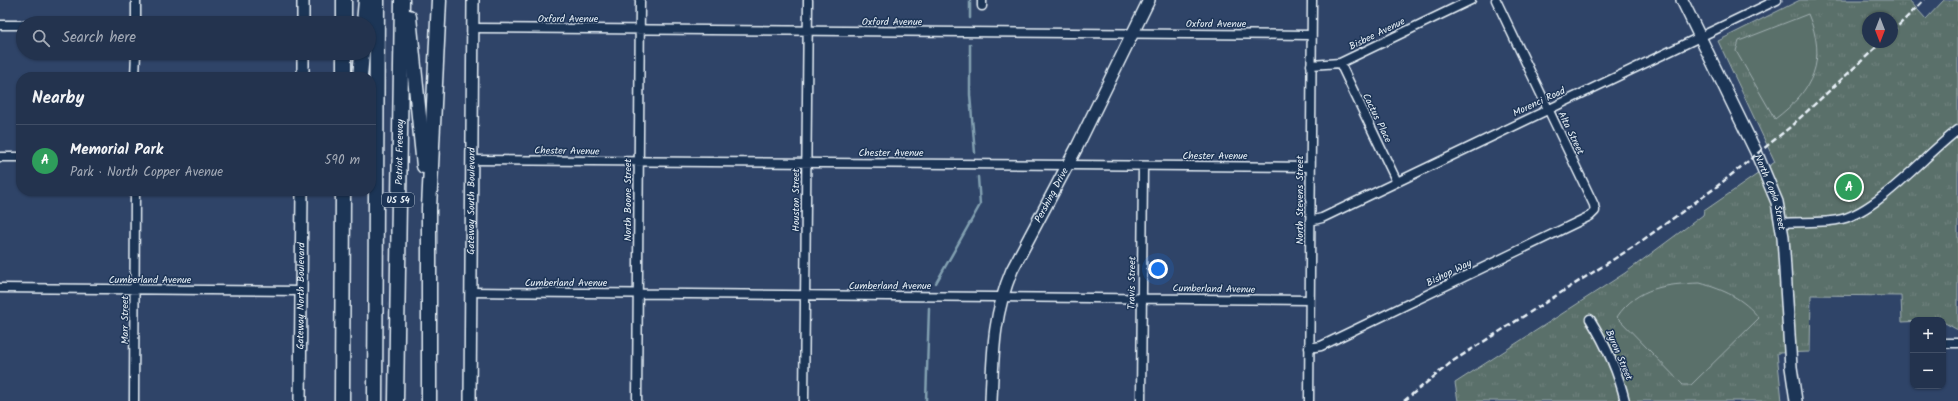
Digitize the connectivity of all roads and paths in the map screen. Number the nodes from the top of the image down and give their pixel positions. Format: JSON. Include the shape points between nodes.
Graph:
{"nodes":[{"id":1,"x":136,"y":0,"type":"edge"},
{"id":2,"x":303,"y":0,"type":"edge"},
{"id":3,"x":344,"y":0,"type":"edge"},
{"id":4,"x":366,"y":0,"type":"edge"},
{"id":5,"x":377,"y":0,"type":"edge"},
{"id":6,"x":402,"y":0,"type":"edge"},
{"id":7,"x":405,"y":0,"type":"edge"},
{"id":8,"x":433,"y":0,"type":"edge"},
{"id":9,"x":439,"y":0,"type":"edge"},
{"id":10,"x":473,"y":0,"type":"edge"},
{"id":11,"x":640,"y":0,"type":"edge"},
{"id":12,"x":808,"y":0,"type":"edge"},
{"id":13,"x":1149,"y":0,"type":"edge"},
{"id":14,"x":1312,"y":0,"type":"edge"},
{"id":15,"x":1471,"y":0,"type":"edge"},
{"id":16,"x":1496,"y":0,"type":"edge"},
{"id":17,"x":1682,"y":0,"type":"edge"},
{"id":18,"x":1777,"y":0,"type":"edge"},
{"id":19,"x":136,"y":16,"type":"edge"},
{"id":20,"x":303,"y":16,"type":"edge"},
{"id":21,"x":344,"y":16,"type":"edge"},
{"id":22,"x":365,"y":16,"type":"edge"},
{"id":23,"x":0,"y":25,"type":"edge"},
{"id":24,"x":16,"y":25,"type":"edge"},
{"id":25,"x":473,"y":28,"type":"junction"},
{"id":26,"x":640,"y":29,"type":"junction"},
{"id":27,"x":807,"y":31,"type":"junction"},
{"id":28,"x":1133,"y":34,"type":"junction"},
{"id":29,"x":1311,"y":35,"type":"junction"},
{"id":30,"x":1700,"y":38,"type":"junction"},
{"id":31,"x":136,"y":60,"type":"edge"},
{"id":32,"x":303,"y":60,"type":"edge"},
{"id":33,"x":344,"y":60,"type":"edge"},
{"id":34,"x":361,"y":60,"type":"edge"},
{"id":35,"x":1340,"y":63,"type":"junction"},
{"id":36,"x":1311,"y":65,"type":"junction"},
{"id":37,"x":135,"y":72,"type":"edge"},
{"id":38,"x":303,"y":72,"type":"edge"},
{"id":39,"x":344,"y":72,"type":"edge"},
{"id":40,"x":360,"y":72,"type":"edge"},
{"id":41,"x":1548,"y":109,"type":"junction"},
{"id":42,"x":433,"y":112,"type":"junction"},
{"id":43,"x":1958,"y":130,"type":"edge"},
{"id":44,"x":0,"y":157,"type":"edge"},
{"id":45,"x":16,"y":157,"type":"edge"},
{"id":46,"x":471,"y":160,"type":"junction"},
{"id":47,"x":639,"y":162,"type":"junction"},
{"id":48,"x":806,"y":163,"type":"junction"},
{"id":49,"x":1068,"y":165,"type":"junction"},
{"id":50,"x":1143,"y":166,"type":"junction"},
{"id":51,"x":1310,"y":167,"type":"junction"},
{"id":52,"x":1397,"y":182,"type":"junction"},
{"id":53,"x":135,"y":196,"type":"edge"},
{"id":54,"x":302,"y":196,"type":"edge"},
{"id":55,"x":343,"y":196,"type":"edge"},
{"id":56,"x":350,"y":196,"type":"edge"},
{"id":57,"x":430,"y":208,"type":"junction"},
{"id":58,"x":1595,"y":211,"type":"joint"},
{"id":59,"x":1310,"y":221,"type":"junction"},
{"id":60,"x":342,"y":222,"type":"junction"},
{"id":61,"x":1781,"y":223,"type":"junction"},
{"id":62,"x":0,"y":288,"type":"edge"},
{"id":63,"x":135,"y":290,"type":"junction"},
{"id":64,"x":301,"y":291,"type":"junction"},
{"id":65,"x":470,"y":292,"type":"junction"},
{"id":66,"x":638,"y":294,"type":"junction"},
{"id":67,"x":805,"y":295,"type":"junction"},
{"id":68,"x":1001,"y":297,"type":"junction"},
{"id":69,"x":1141,"y":298,"type":"junction"},
{"id":70,"x":1309,"y":300,"type":"junction"},
{"id":71,"x":1590,"y":319,"type":"dead end"},
{"id":72,"x":1946,"y":343,"type":"edge"},
{"id":73,"x":1958,"y":343,"type":"edge"},
{"id":74,"x":1309,"y":348,"type":"junction"},
{"id":75,"x":134,"y":401,"type":"edge"},
{"id":76,"x":300,"y":401,"type":"edge"},
{"id":77,"x":342,"y":401,"type":"edge"},
{"id":78,"x":375,"y":401,"type":"edge"},
{"id":79,"x":396,"y":401,"type":"edge"},
{"id":80,"x":429,"y":401,"type":"edge"},
{"id":81,"x":470,"y":401,"type":"edge"},
{"id":82,"x":637,"y":401,"type":"edge"},
{"id":83,"x":804,"y":401,"type":"edge"},
{"id":84,"x":991,"y":401,"type":"edge"},
{"id":85,"x":1141,"y":401,"type":"edge"},
{"id":86,"x":1309,"y":401,"type":"edge"},
{"id":87,"x":1625,"y":401,"type":"edge"},
{"id":88,"x":1796,"y":401,"type":"edge"}],
"edges":[{"from":1,"to":19,"type":"street"},
{"from":2,"to":20,"type":"main road"},
{"from":3,"to":21,"type":"highway"},
{"from":4,"to":22,"type":"highway"},
{"from":5,"to":78,"type":"highway","number":"US 54"},
{"from":6,"to":79,"type":"highway","name":"Patriot Freeway","number":"US 54"},
{"from":7,"to":57,"type":"highway","via":[[408,8]]},
{"from":8,"to":42,"type":"highway"},
{"from":9,"to":42,"type":"highway"},
{"from":10,"to":25,"type":"main road","name":"Gateway South Boulevard"},
{"from":11,"to":26,"type":"street","name":"North Boone Street"},
{"from":12,"to":27,"type":"street","name":"Houston Street"},
{"from":13,"to":28,"type":"main road","name":"Pershing Drive"},
{"from":14,"to":29,"type":"street","name":"North Stevens Street"},
{"from":15,"to":35,"type":"street","name":"Bisbee Avenue"},
{"from":16,"to":41,"type":"street","name":"Alta Street"},
{"from":17,"to":30,"type":"main road","name":"North Copia Street"},
{"from":18,"to":30,"type":"street","name":"Morenci Road"},
{"from":23,"to":24,"type":"street"},
{"from":25,"to":26,"type":"street","name":"Oxford Avenue"},
{"from":25,"to":46,"type":"main road","name":"Gateway South Boulevard"},
{"from":26,"to":27,"type":"street","name":"Oxford Avenue"},
{"from":26,"to":47,"type":"street","name":"North Boone Street"},
{"from":27,"to":28,"type":"street","name":"Oxford Avenue"},
{"from":27,"to":48,"type":"street","name":"Houston Street"},
{"from":28,"to":29,"type":"street","name":"Oxford Avenue"},
{"from":28,"to":49,"type":"main road","name":"Pershing Drive"},
{"from":29,"to":36,"type":"street","name":"North Stevens Street"},
{"from":30,"to":41,"type":"street","name":"Morenci Road"},
{"from":30,"to":61,"type":"main road","name":"North Copia Street","via":[[1771,184]]},
{"from":31,"to":37,"type":"street"},
{"from":32,"to":38,"type":"main road"},
{"from":33,"to":39,"type":"highway"},
{"from":34,"to":40,"type":"highway"},
{"from":35,"to":36,"type":"street","name":"Bisbee Avenue"},
{"from":35,"to":52,"type":"street","name":"Cactus Place"},
{"from":36,"to":51,"type":"street","name":"North Stevens Street"},
{"from":41,"to":52,"type":"street","name":"Morenci Road"},
{"from":41,"to":58,"type":"street","name":"Alta Street"},
{"from":42,"to":57,"type":"highway"},
{"from":43,"to":61,"type":"street","via":[[1872,203],[1848,217],[1832,221]]},
{"from":44,"to":45,"type":"street"},
{"from":46,"to":47,"type":"street","name":"Chester Avenue"},
{"from":46,"to":65,"type":"main road","name":"Gateway South Boulevard"},
{"from":47,"to":48,"type":"street","name":"Chester Avenue"},
{"from":47,"to":66,"type":"street","name":"North Boone Street"},
{"from":48,"to":49,"type":"street","name":"Chester Avenue"},
{"from":48,"to":67,"type":"street","name":"Houston Street"},
{"from":49,"to":50,"type":"street","name":"Chester Avenue"},
{"from":49,"to":68,"type":"main road","name":"Pershing Drive","via":[[1012,270]]},
{"from":50,"to":51,"type":"street","name":"Chester Avenue"},
{"from":50,"to":69,"type":"street","name":"Travis Street"},
{"from":51,"to":59,"type":"street","name":"North Stevens Street"},
{"from":52,"to":59,"type":"street","name":"Morenci Road","via":[[1322,218]]},
{"from":53,"to":63,"type":"street","name":"Marr Street"},
{"from":54,"to":64,"type":"main road","name":"Gateway North Boulevard"},
{"from":55,"to":60,"type":"highway"},
{"from":56,"to":60,"type":"highway","via":[[349,210]]},
{"from":57,"to":80,"type":"highway"},
{"from":58,"to":74,"type":"street","name":"Bishop Way","via":[[1590,216],[1321,346]]},
{"from":59,"to":70,"type":"street","name":"North Stevens Street"},
{"from":60,"to":77,"type":"highway"},
{"from":61,"to":88,"type":"main road","name":"North Copia Street","via":[[1791,367]]},
{"from":62,"to":63,"type":"street","name":"Cumberland Avenue"},
{"from":63,"to":64,"type":"street","name":"Cumberland Avenue"},
{"from":63,"to":75,"type":"street","name":"Marr Street"},
{"from":64,"to":76,"type":"main road","name":"Gateway North Boulevard"},
{"from":65,"to":66,"type":"street","name":"Cumberland Avenue"},
{"from":65,"to":81,"type":"main road","name":"Gateway South Boulevard"},
{"from":66,"to":67,"type":"street","name":"Cumberland Avenue"},
{"from":66,"to":82,"type":"street","name":"North Boone Street"},
{"from":67,"to":68,"type":"street","name":"Cumberland Avenue"},
{"from":67,"to":83,"type":"street","name":"Houston Street"},
{"from":68,"to":69,"type":"street","name":"Cumberland Avenue"},
{"from":68,"to":84,"type":"main road","name":"Pershing Drive","via":[[994,330]]},
{"from":69,"to":70,"type":"street","name":"Cumberland Avenue"},
{"from":69,"to":85,"type":"street","name":"Travis Street"},
{"from":70,"to":74,"type":"street","name":"North Stevens Street"},
{"from":71,"to":87,"type":"street","name":"Byron Street","via":[[1614,366]]},
{"from":72,"to":73,"type":"street"},
{"from":74,"to":86,"type":"street","name":"North Stevens Street"}]}
